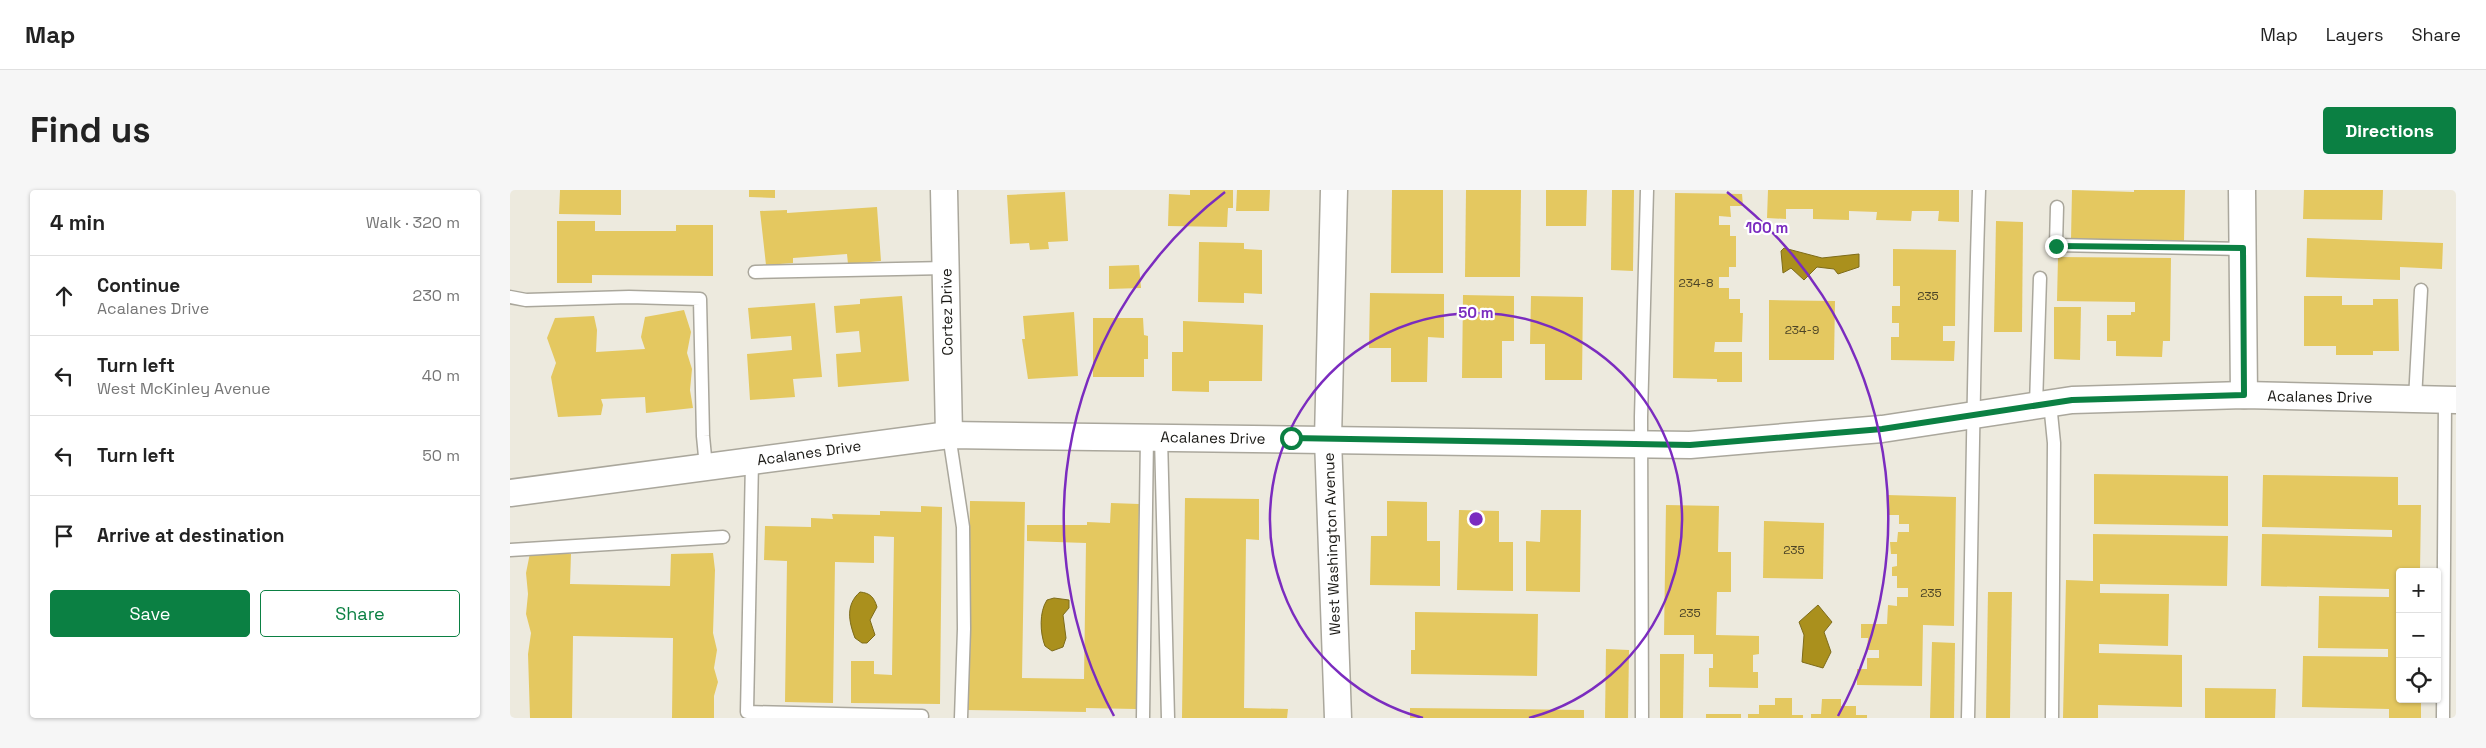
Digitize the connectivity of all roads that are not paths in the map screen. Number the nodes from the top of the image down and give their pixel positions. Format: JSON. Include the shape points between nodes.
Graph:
{"nodes":[{"id":1,"x":944,"y":190,"type":"edge"},
{"id":2,"x":1334,"y":190,"type":"edge"},
{"id":3,"x":1647,"y":190,"type":"edge"},
{"id":4,"x":1979,"y":190,"type":"edge"},
{"id":5,"x":2242,"y":190,"type":"edge"},
{"id":6,"x":2057,"y":207,"type":"dead end"},
{"id":7,"x":2243,"y":248,"type":"junction"},
{"id":8,"x":946,"y":268,"type":"junction"},
{"id":9,"x":755,"y":272,"type":"dead end"},
{"id":10,"x":2040,"y":278,"type":"dead end"},
{"id":11,"x":2421,"y":290,"type":"dead end"},
{"id":12,"x":510,"y":297,"type":"edge"},
{"id":13,"x":2244,"y":395,"type":"junction"},
{"id":14,"x":2415,"y":399,"type":"junction"},
{"id":15,"x":2450,"y":400,"type":"edge"},
{"id":16,"x":2043,"y":404,"type":"junction"},
{"id":17,"x":1972,"y":415,"type":"junction"},
{"id":18,"x":950,"y":435,"type":"junction"},
{"id":19,"x":1154,"y":437,"type":"junction"},
{"id":20,"x":1328,"y":439,"type":"junction"},
{"id":21,"x":1641,"y":444,"type":"junction"},
{"id":22,"x":752,"y":461,"type":"junction"},
{"id":23,"x":706,"y":467,"type":"junction"},
{"id":24,"x":510,"y":492,"type":"edge"},
{"id":25,"x":723,"y":537,"type":"dead end"},
{"id":26,"x":510,"y":550,"type":"edge"},
{"id":27,"x":922,"y":716,"type":"dead end"},
{"id":28,"x":961,"y":718,"type":"edge"},
{"id":29,"x":1143,"y":718,"type":"edge"},
{"id":30,"x":1168,"y":718,"type":"edge"},
{"id":31,"x":1338,"y":718,"type":"edge"},
{"id":32,"x":1642,"y":718,"type":"edge"},
{"id":33,"x":1968,"y":718,"type":"edge"},
{"id":34,"x":2052,"y":718,"type":"edge"},
{"id":35,"x":2443,"y":718,"type":"edge"}],
"edges":[{"from":1,"to":8,"type":"street","name":"Cortez Drive"},
{"from":2,"to":20,"type":"street","name":"West Washington Avenue"},
{"from":3,"to":21,"type":"lane"},
{"from":4,"to":17,"type":"lane"},
{"from":5,"to":7,"type":"street"},
{"from":6,"to":7,"type":"lane","via":[[2056,246]]},
{"from":7,"to":13,"type":"street"},
{"from":8,"to":9,"type":"lane"},
{"from":8,"to":18,"type":"street","name":"Cortez Drive"},
{"from":10,"to":16,"type":"lane"},
{"from":11,"to":14,"type":"lane"},
{"from":12,"to":23,"type":"lane","via":[[526,300],[700,299]]},
{"from":13,"to":14,"type":"street","name":"Acalanes Drive"},
{"from":13,"to":16,"type":"street","name":"Acalanes Drive","via":[[2072,400]]},
{"from":14,"to":15,"type":"street","name":"Acalanes Drive"},
{"from":15,"to":35,"type":"lane"},
{"from":16,"to":17,"type":"street","name":"Acalanes Drive"},
{"from":16,"to":34,"type":"lane","via":[[2054,443]]},
{"from":17,"to":21,"type":"street","name":"Acalanes Drive","via":[[1882,429],[1690,445]]},
{"from":17,"to":33,"type":"lane"},
{"from":18,"to":19,"type":"street","name":"Acalanes Drive"},
{"from":18,"to":22,"type":"street","name":"Acalanes Drive"},
{"from":18,"to":28,"type":"lane","via":[[962,521],[964,629]]},
{"from":19,"to":20,"type":"street","name":"Acalanes Drive"},
{"from":19,"to":29,"type":"lane","via":[[1147,521]]},
{"from":19,"to":30,"type":"lane"},
{"from":20,"to":21,"type":"street","name":"Acalanes Drive"},
{"from":20,"to":31,"type":"street","name":"West Washington Avenue"},
{"from":21,"to":32,"type":"lane"},
{"from":22,"to":23,"type":"street","name":"Acalanes Drive"},
{"from":22,"to":27,"type":"lane","via":[[747,712]]},
{"from":23,"to":24,"type":"street","name":"Acalanes Drive"},
{"from":25,"to":26,"type":"lane"}]}
